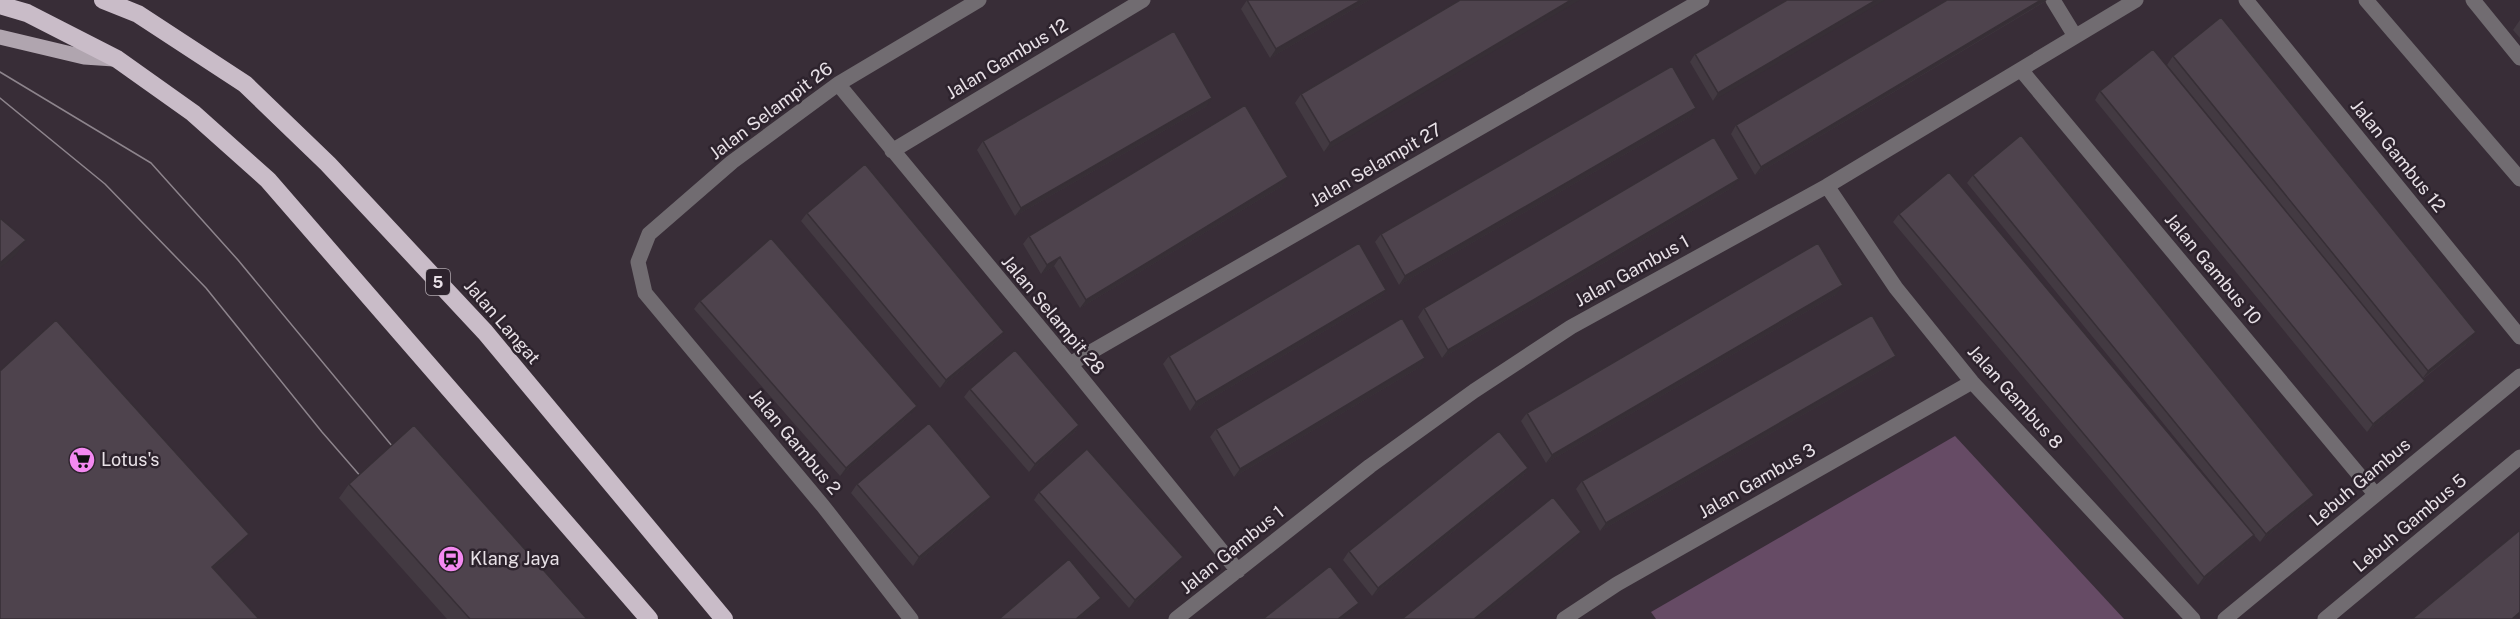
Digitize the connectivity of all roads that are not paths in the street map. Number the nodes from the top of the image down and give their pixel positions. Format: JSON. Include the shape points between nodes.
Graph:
{"nodes":[{"id":1,"x":103,"y":0,"type":"edge"},
{"id":2,"x":979,"y":0,"type":"edge"},
{"id":3,"x":1143,"y":0,"type":"edge"},
{"id":4,"x":1702,"y":0,"type":"edge"},
{"id":5,"x":2053,"y":0,"type":"edge"},
{"id":6,"x":2136,"y":0,"type":"edge"},
{"id":7,"x":2246,"y":0,"type":"edge"},
{"id":8,"x":2366,"y":0,"type":"edge"},
{"id":9,"x":2473,"y":0,"type":"edge"},
{"id":10,"x":0,"y":5,"type":"edge"},
{"id":11,"x":2075,"y":36,"type":"junction"},
{"id":12,"x":0,"y":37,"type":"edge"},
{"id":13,"x":2520,"y":58,"type":"edge"},
{"id":14,"x":117,"y":59,"type":"junction"},
{"id":15,"x":2021,"y":70,"type":"junction"},
{"id":16,"x":838,"y":84,"type":"junction"},
{"id":17,"x":892,"y":151,"type":"junction"},
{"id":18,"x":2520,"y":179,"type":"edge"},
{"id":19,"x":1827,"y":186,"type":"junction"},
{"id":20,"x":645,"y":293,"type":"joint"},
{"id":21,"x":2520,"y":337,"type":"edge"},
{"id":22,"x":1070,"y":364,"type":"junction"},
{"id":23,"x":2520,"y":376,"type":"edge"},
{"id":24,"x":1972,"y":382,"type":"junction"},
{"id":25,"x":2520,"y":457,"type":"edge"},
{"id":26,"x":2375,"y":494,"type":"junction"},
{"id":27,"x":1238,"y":571,"type":"junction"},
{"id":28,"x":649,"y":619,"type":"edge"},
{"id":29,"x":724,"y":619,"type":"edge"},
{"id":30,"x":911,"y":619,"type":"edge"},
{"id":31,"x":1176,"y":619,"type":"edge"},
{"id":32,"x":1564,"y":619,"type":"edge"},
{"id":33,"x":2193,"y":619,"type":"edge"},
{"id":34,"x":2225,"y":619,"type":"edge"},
{"id":35,"x":2325,"y":619,"type":"edge"}],
"edges":[{"from":1,"to":29,"type":"highway","name":"Jalan Langat","number":"5","via":[[138,14],[245,84],[328,164],[485,332]]},
{"from":2,"to":16,"type":"street","name":"Jalan Selampit 26"},
{"from":3,"to":17,"type":"street","name":"Jalan Gambus 12"},
{"from":4,"to":22,"type":"street","name":"Jalan Selampit 27"},
{"from":5,"to":11,"type":"street"},
{"from":6,"to":11,"type":"street","name":"Jalan Gambus 1"},
{"from":7,"to":21,"type":"street","name":"Jalan Gambus 12"},
{"from":8,"to":18,"type":"street"},
{"from":9,"to":13,"type":"street"},
{"from":10,"to":14,"type":"highway","via":[[27,13]]},
{"from":11,"to":15,"type":"street","name":"Jalan Gambus 1"},
{"from":12,"to":14,"type":"main road","via":[[84,57]]},
{"from":14,"to":28,"type":"highway","via":[[193,113],[268,180]]},
{"from":15,"to":19,"type":"street","name":"Jalan Gambus 1"},
{"from":15,"to":26,"type":"street","name":"Jalan Gambus 10"},
{"from":16,"to":17,"type":"street","name":"Jalan Selampit 28"},
{"from":16,"to":20,"type":"street","name":"Jalan Selampit 26","via":[[732,162],[649,234],[638,262]]},
{"from":17,"to":22,"type":"street","name":"Jalan Selampit 28"},
{"from":19,"to":24,"type":"street","name":"Jalan Gambus 8","via":[[1896,288]]},
{"from":19,"to":27,"type":"street","name":"Jalan Gambus 1","via":[[1571,327],[1370,466]]},
{"from":20,"to":30,"type":"street","name":"Jalan Gambus 2","via":[[823,506]]},
{"from":22,"to":27,"type":"street","name":"Jalan Selampit 28"},
{"from":23,"to":26,"type":"street","name":"Lebuh Gambus"},
{"from":24,"to":32,"type":"street","name":"Jalan Gambus 3","via":[[1617,584]]},
{"from":24,"to":33,"type":"street","name":"Jalan Gambus 8"},
{"from":25,"to":35,"type":"street","name":"Lebuh Gambus 5"},
{"from":26,"to":34,"type":"street","name":"Lebuh Gambus"},
{"from":27,"to":31,"type":"street","name":"Jalan Gambus 1"}]}
